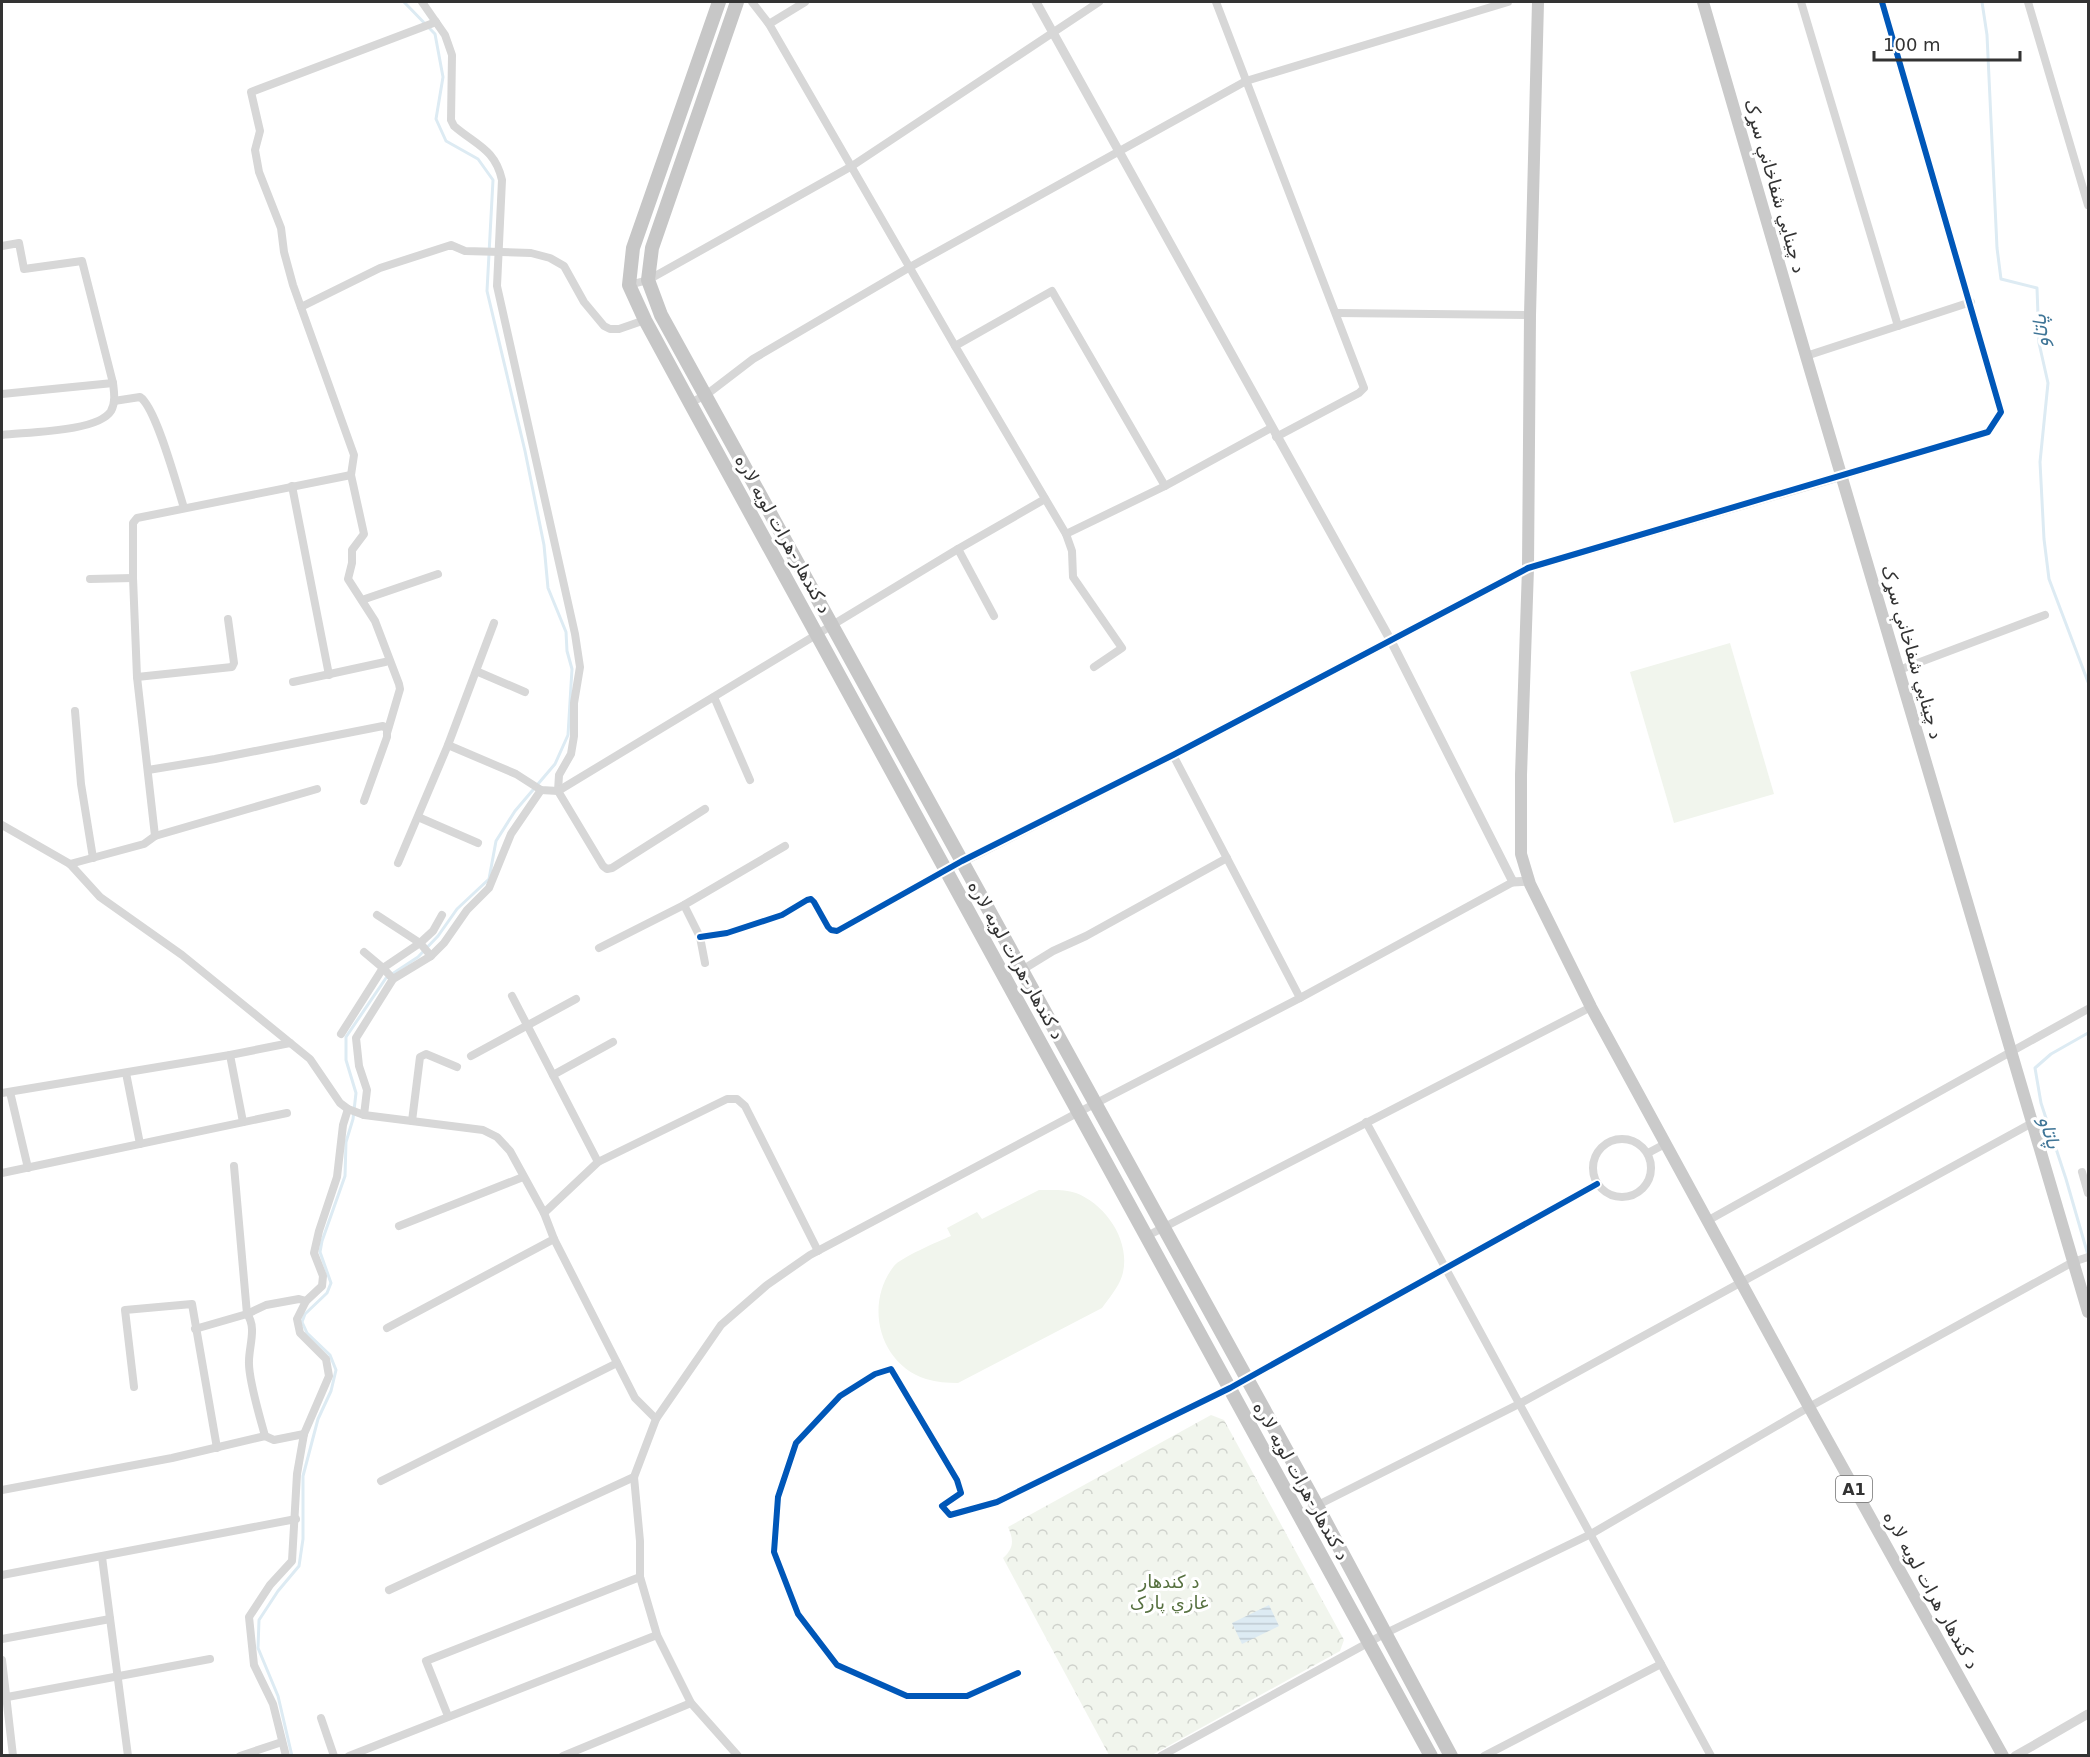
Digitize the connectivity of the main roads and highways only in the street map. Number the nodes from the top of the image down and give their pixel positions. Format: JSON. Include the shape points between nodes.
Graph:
{"nodes":[{"id":1,"x":719,"y":2,"type":"edge"},
{"id":2,"x":737,"y":2,"type":"edge"},
{"id":3,"x":1538,"y":2,"type":"edge"},
{"id":4,"x":1703,"y":2,"type":"edge"},
{"id":5,"x":2088,"y":1312,"type":"edge"},
{"id":6,"x":1431,"y":1755,"type":"edge"},
{"id":7,"x":1451,"y":1755,"type":"edge"},
{"id":8,"x":2003,"y":1755,"type":"edge"}],
"edges":[{"from":1,"to":6,"type":"highway","name":"د کندهار-هرات لويه لاره","via":[[633,248],[629,285]]},
{"from":2,"to":7,"type":"highway","name":"د کندهار-هرات لويه لاره","via":[[652,248],[648,280],[661,315]]},
{"from":3,"to":8,"type":"main road","name":"د کندهار هرات لویه لاره","number":"A1","via":[[1521,854],[1529,881],[1591,1006]]},
{"from":4,"to":5,"type":"main road","name":"د چينايي شفاخانې سړک"}]}
